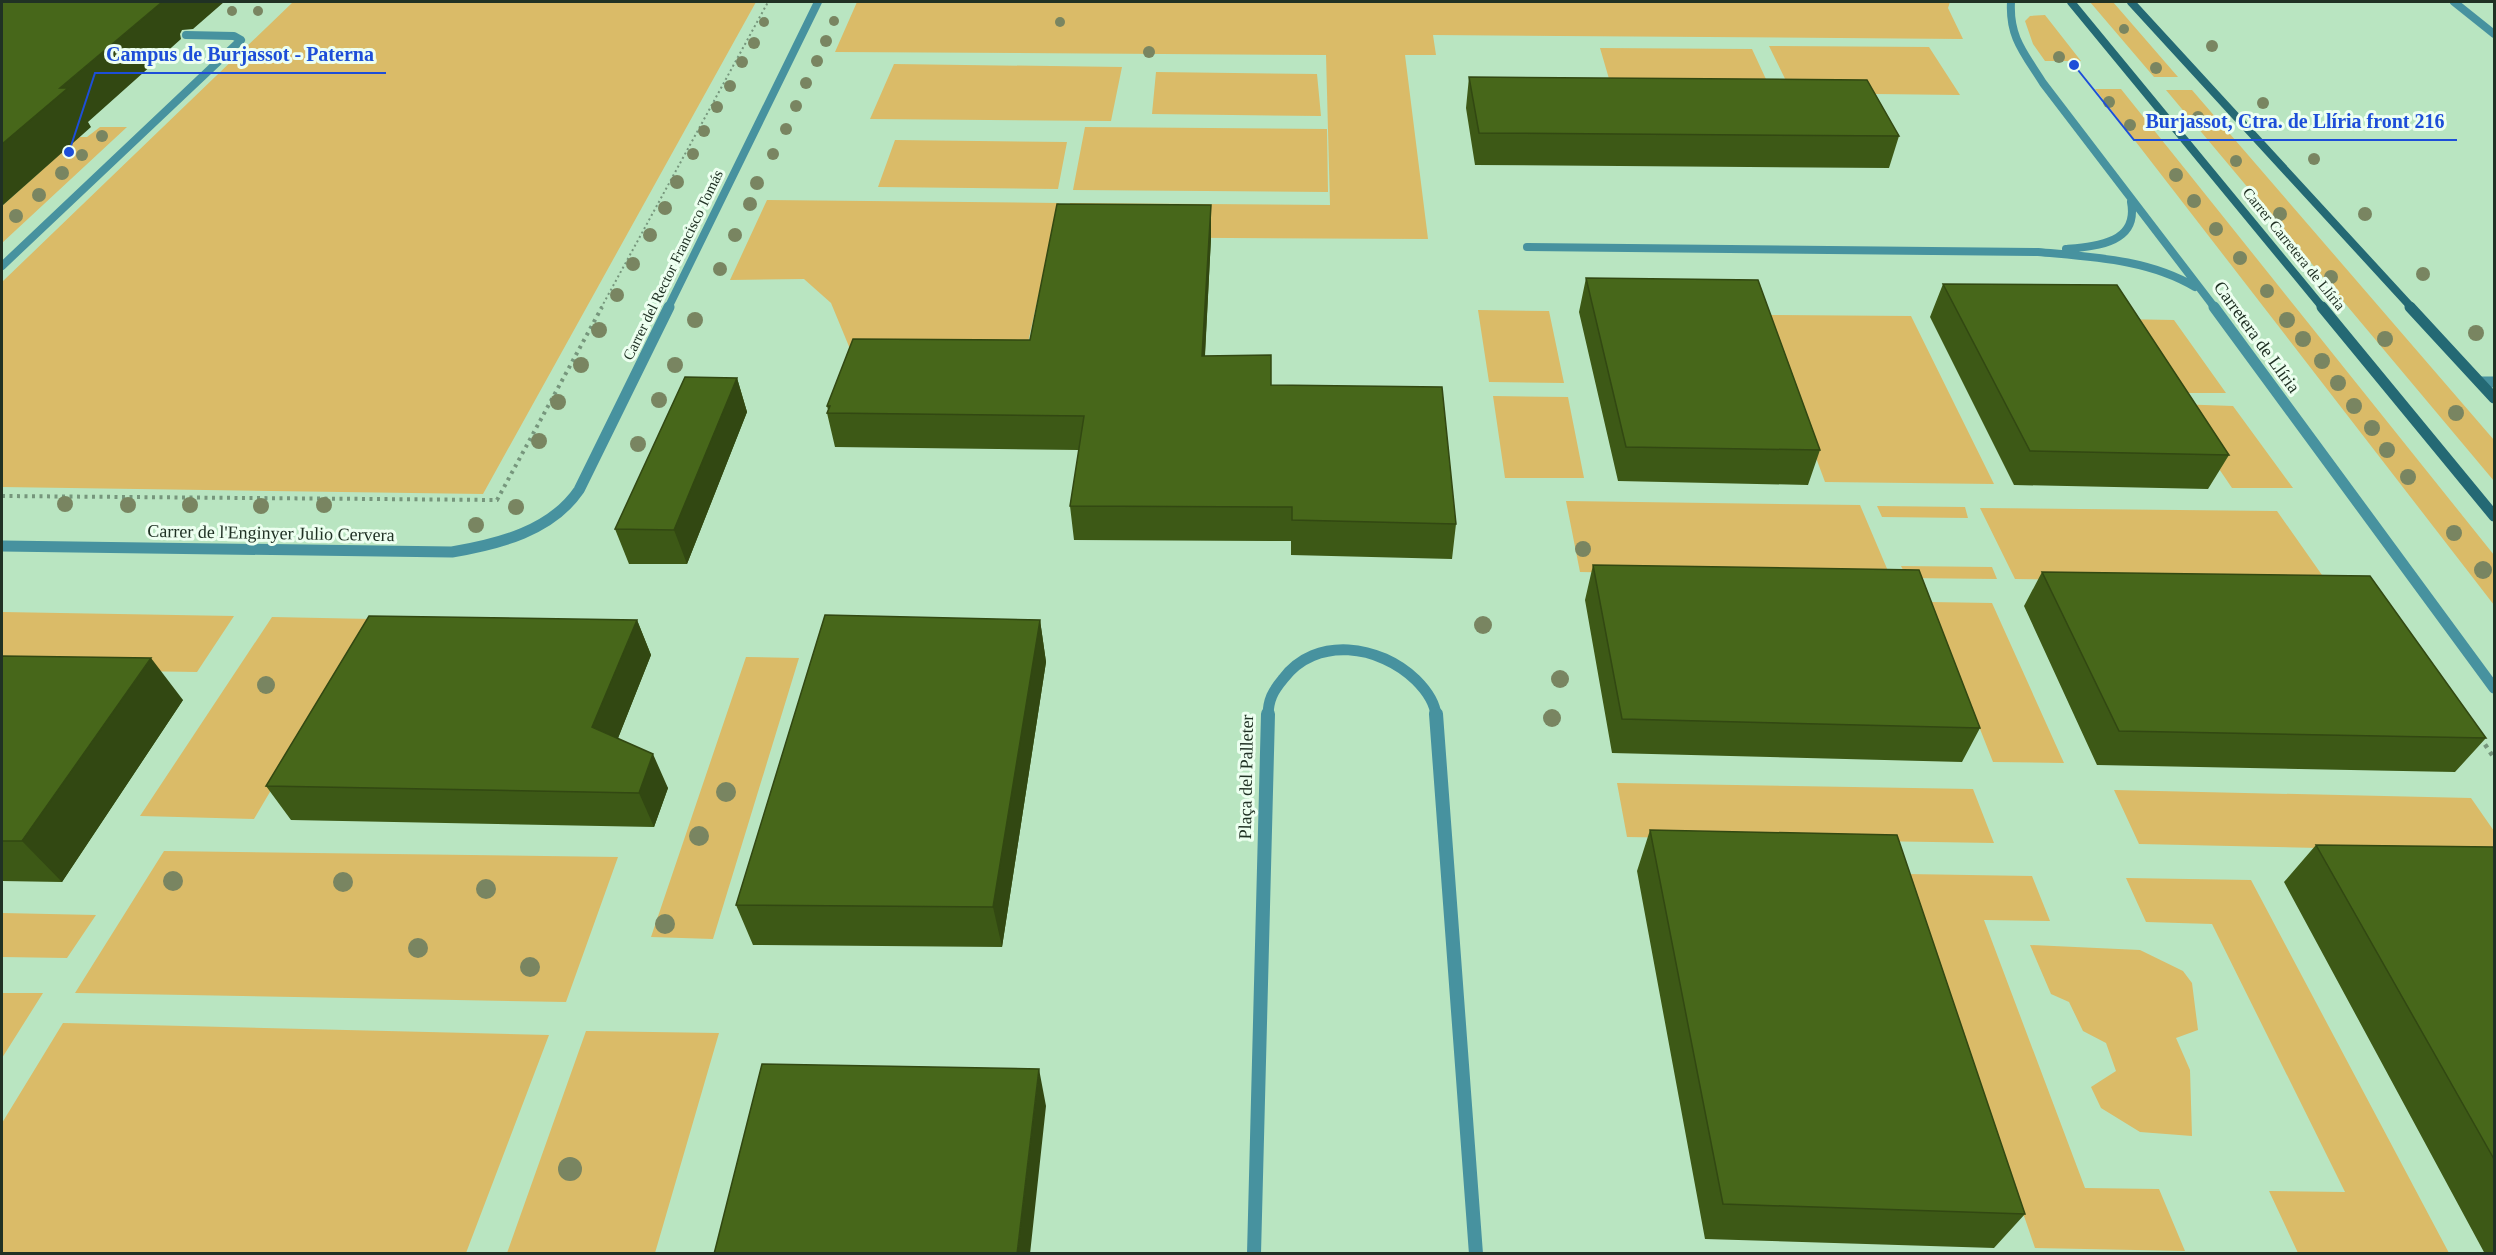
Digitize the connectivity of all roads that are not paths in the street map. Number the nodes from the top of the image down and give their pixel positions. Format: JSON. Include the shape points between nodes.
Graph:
{"nodes":[{"id":1,"x":818,"y":2,"type":"edge"},
{"id":2,"x":2011,"y":2,"type":"edge"},
{"id":3,"x":2071,"y":2,"type":"edge"},
{"id":4,"x":2130,"y":2,"type":"edge"},
{"id":5,"x":2454,"y":2,"type":"edge"},
{"id":6,"x":186,"y":34,"type":"dead end"},
{"id":7,"x":2494,"y":34,"type":"edge"},
{"id":8,"x":2127,"y":192,"type":"junction"},
{"id":9,"x":1527,"y":247,"type":"dead end"},
{"id":10,"x":2038,"y":252,"type":"junction"},
{"id":11,"x":2,"y":266,"type":"edge"},
{"id":12,"x":2205,"y":295,"type":"junction"},
{"id":13,"x":2480,"y":382,"type":"junction"},
{"id":14,"x":2494,"y":382,"type":"edge"},
{"id":15,"x":2494,"y":398,"type":"edge"},
{"id":16,"x":2494,"y":516,"type":"edge"},
{"id":17,"x":536,"y":527,"type":"joint"},
{"id":18,"x":2,"y":546,"type":"edge"},
{"id":19,"x":2494,"y":687,"type":"edge"},
{"id":20,"x":1254,"y":1254,"type":"edge"},
{"id":21,"x":1476,"y":1254,"type":"edge"}],
"edges":[{"from":1,"to":17,"type":"street","name":"Carrer del Rector Francisco Tomás","via":[[575,496]]},
{"from":2,"to":8,"type":"street","name":"Carretera de Llíria","via":[[2009,27],[2021,51]]},
{"from":3,"to":16,"type":"main road","name":"Carrer Carretera de Llíria"},
{"from":4,"to":13,"type":"main road"},
{"from":5,"to":7,"type":"street"},
{"from":6,"to":11,"type":"street","via":[[234,36],[241,40]]},
{"from":8,"to":10,"type":"street","via":[[2134,210],[2133,221],[2118,238]]},
{"from":8,"to":12,"type":"street","name":"Carretera de Llíria"},
{"from":9,"to":10,"type":"street"},
{"from":10,"to":12,"type":"street","via":[[2148,267],[2190,283]]},
{"from":12,"to":19,"type":"street","name":"Carretera de Llíria"},
{"from":13,"to":14,"type":"street"},
{"from":13,"to":15,"type":"main road"},
{"from":17,"to":18,"type":"street","name":"Carrer de l'Enginyer Julio Cervera","via":[[482,548],[452,552]]},
{"from":20,"to":21,"type":"street","name":"Plaça del Palleter","via":[[1268,701],[1284,677],[1303,660],[1325,651],[1350,649],[1376,653],[1401,666],[1420,684],[1435,707]]}]}
